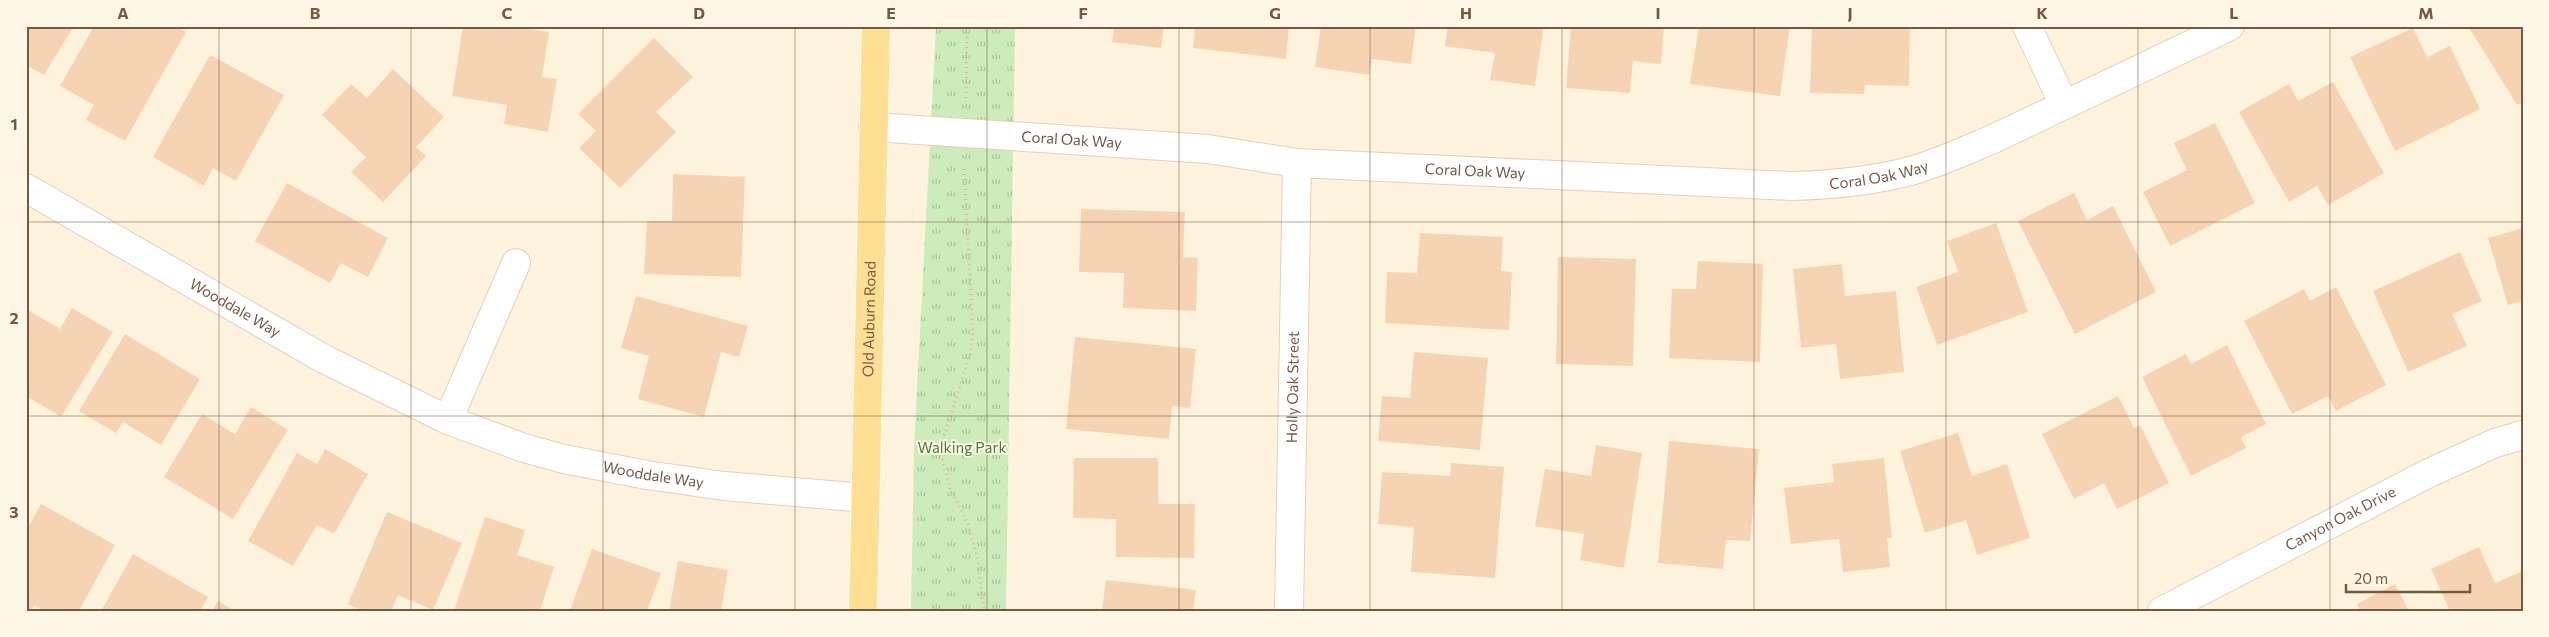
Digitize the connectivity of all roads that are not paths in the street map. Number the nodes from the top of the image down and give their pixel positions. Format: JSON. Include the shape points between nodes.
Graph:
{"nodes":[{"id":1,"x":876,"y":26,"type":"edge"},
{"id":2,"x":2027,"y":26,"type":"edge"},
{"id":3,"x":2230,"y":26,"type":"edge"},
{"id":4,"x":2064,"y":105,"type":"junction"},
{"id":5,"x":873,"y":127,"type":"junction"},
{"id":6,"x":1297,"y":163,"type":"junction"},
{"id":7,"x":26,"y":188,"type":"edge"},
{"id":8,"x":516,"y":263,"type":"dead end"},
{"id":9,"x":448,"y":420,"type":"junction"},
{"id":10,"x":2523,"y":435,"type":"edge"},
{"id":11,"x":865,"y":498,"type":"junction"},
{"id":12,"x":863,"y":611,"type":"edge"},
{"id":13,"x":1289,"y":611,"type":"edge"},
{"id":14,"x":2162,"y":611,"type":"edge"}],
"edges":[{"from":1,"to":5,"type":"main road","name":"Old Auburn Road"},
{"from":2,"to":4,"type":"street"},
{"from":3,"to":4,"type":"street","name":"Coral Oak Way"},
{"from":4,"to":6,"type":"street","name":"Coral Oak Way","via":[[1993,139],[1914,170],[1832,185],[1792,186]]},
{"from":5,"to":6,"type":"street","name":"Coral Oak Way","via":[[1208,148]]},
{"from":5,"to":11,"type":"main road","name":"Old Auburn Road"},
{"from":6,"to":13,"type":"street","name":"Holly Oak Street"},
{"from":7,"to":9,"type":"street","name":"Wooddale Way","via":[[324,359]]},
{"from":8,"to":9,"type":"street"},
{"from":9,"to":11,"type":"street","name":"Wooddale Way","via":[[524,448],[647,475],[724,486]]},
{"from":10,"to":14,"type":"street","name":"Canyon Oak Drive","via":[[2495,443],[2429,473]]},
{"from":11,"to":12,"type":"main road","name":"Old Auburn Road"}]}
